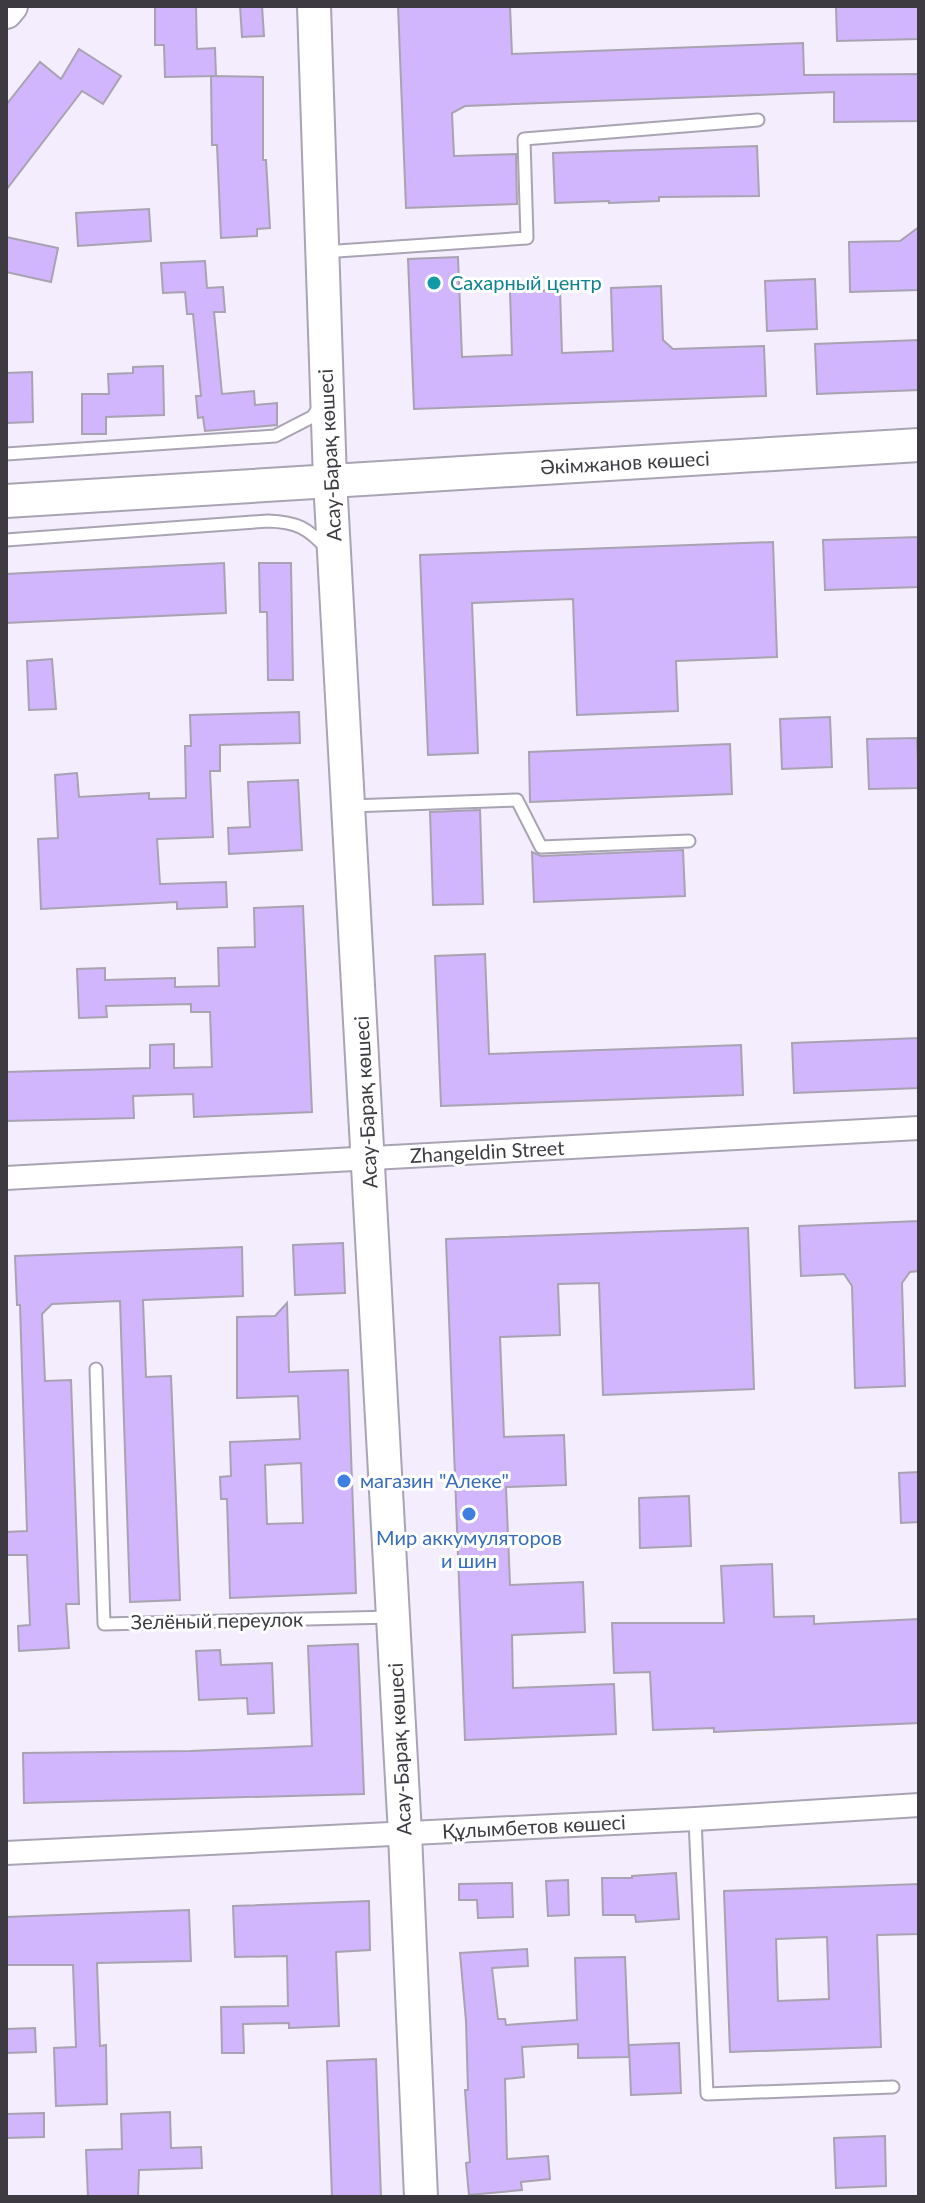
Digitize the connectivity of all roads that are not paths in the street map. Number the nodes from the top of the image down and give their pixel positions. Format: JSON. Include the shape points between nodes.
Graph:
{"nodes":[{"id":1,"x":11,"y":6,"type":"edge"},
{"id":2,"x":314,"y":6,"type":"edge"},
{"id":3,"x":6,"y":12,"type":"edge"},
{"id":4,"x":758,"y":120,"type":"dead end"},
{"id":5,"x":323,"y":252,"type":"junction"},
{"id":6,"x":327,"y":398,"type":"junction"},
{"id":7,"x":919,"y":445,"type":"edge"},
{"id":8,"x":6,"y":454,"type":"edge"},
{"id":9,"x":330,"y":480,"type":"junction"},
{"id":10,"x":6,"y":501,"type":"edge"},
{"id":11,"x":6,"y":540,"type":"edge"},
{"id":12,"x":335,"y":556,"type":"junction"},
{"id":13,"x":350,"y":806,"type":"junction"},
{"id":14,"x":689,"y":841,"type":"dead end"},
{"id":15,"x":919,"y":1128,"type":"edge"},
{"id":16,"x":369,"y":1159,"type":"junction"},
{"id":17,"x":6,"y":1178,"type":"edge"},
{"id":18,"x":96,"y":1369,"type":"dead end"},
{"id":19,"x":393,"y":1617,"type":"junction"},
{"id":20,"x":919,"y":1805,"type":"edge"},
{"id":21,"x":695,"y":1819,"type":"junction"},
{"id":22,"x":405,"y":1834,"type":"junction"},
{"id":23,"x":6,"y":1853,"type":"edge"},
{"id":24,"x":893,"y":2087,"type":"dead end"},
{"id":25,"x":421,"y":2197,"type":"edge"}],
"edges":[{"from":1,"to":3,"type":"street"},
{"from":2,"to":5,"type":"street","name":"Асау-Барақ көшесі"},
{"from":4,"to":5,"type":"lane","via":[[524,139],[527,238]]},
{"from":5,"to":6,"type":"street","name":"Асау-Барақ көшесі"},
{"from":6,"to":8,"type":"lane","via":[[312,417],[275,436]]},
{"from":6,"to":9,"type":"street","name":"Асау-Барақ көшесі"},
{"from":7,"to":9,"type":"street","name":"Әкімжанов көшесі"},
{"from":9,"to":10,"type":"street","name":"Әкімжанов көшесі"},
{"from":9,"to":12,"type":"street","name":"Асау-Барақ көшесі"},
{"from":11,"to":12,"type":"lane","via":[[292,522]]},
{"from":12,"to":13,"type":"street","name":"Асау-Барақ көшесі"},
{"from":13,"to":14,"type":"lane","via":[[517,800],[541,847]]},
{"from":13,"to":16,"type":"street","name":"Асау-Барақ көшесі"},
{"from":15,"to":16,"type":"street","name":"Zhangeldin Street"},
{"from":16,"to":17,"type":"street","name":"Zhangeldin Street"},
{"from":16,"to":19,"type":"street","name":"Асау-Барақ көшесі"},
{"from":18,"to":19,"type":"lane","name":"Зелёный переулок","via":[[104,1624]]},
{"from":19,"to":22,"type":"street","name":"Асау-Барақ көшесі"},
{"from":20,"to":21,"type":"street","name":"Құлымбетов көшесі"},
{"from":21,"to":22,"type":"street","name":"Құлымбетов көшесі"},
{"from":21,"to":24,"type":"lane","via":[[707,2094]]},
{"from":22,"to":23,"type":"street","name":"Құлымбетов көшесі"},
{"from":22,"to":25,"type":"street","name":"Асау-Барақ көшесі"}]}
